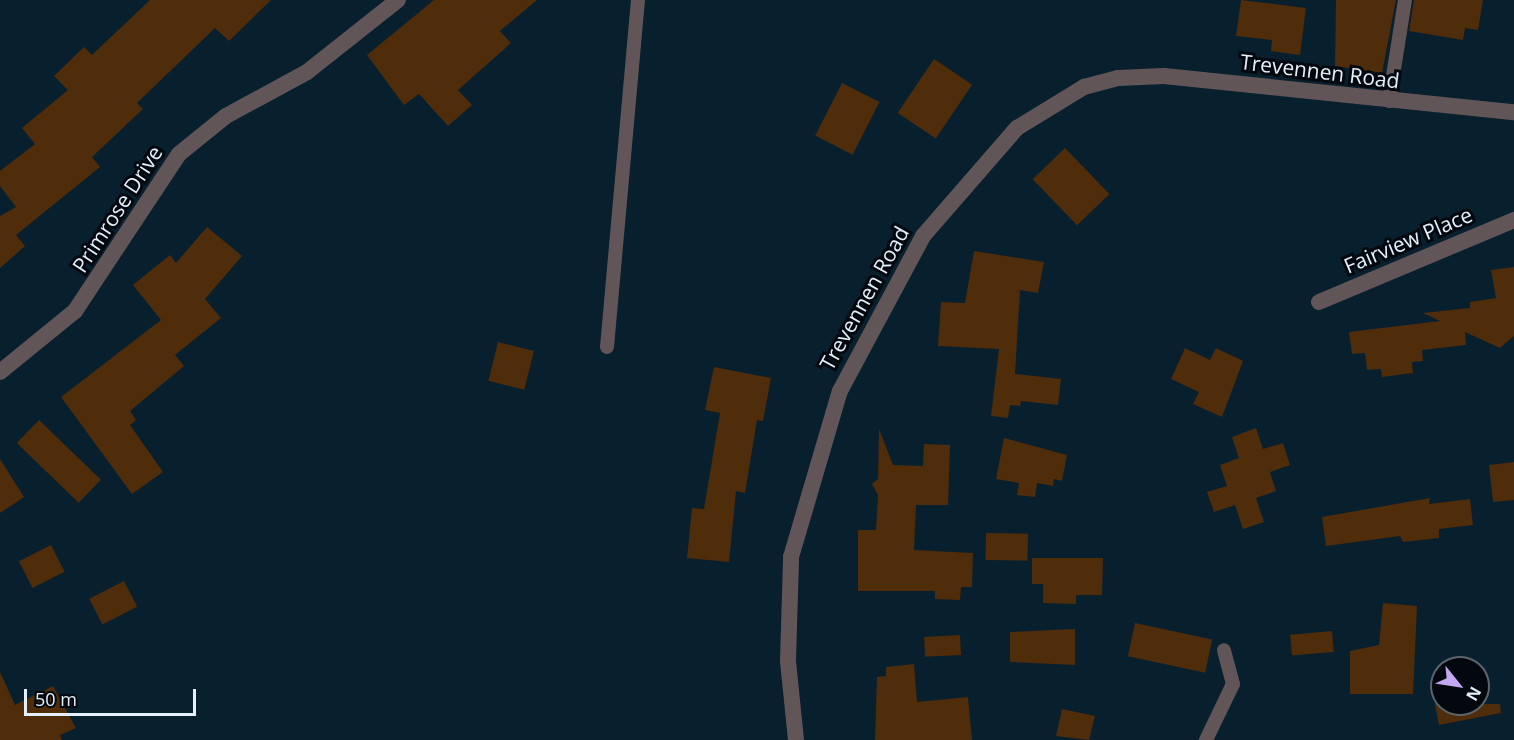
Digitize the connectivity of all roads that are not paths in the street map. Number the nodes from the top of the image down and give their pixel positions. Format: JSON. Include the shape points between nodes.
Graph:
{"nodes":[{"id":1,"x":398,"y":0,"type":"edge"},
{"id":2,"x":638,"y":0,"type":"edge"},
{"id":3,"x":1405,"y":0,"type":"edge"},
{"id":4,"x":1389,"y":101,"type":"junction"},
{"id":5,"x":1514,"y":112,"type":"edge"},
{"id":6,"x":1514,"y":220,"type":"edge"},
{"id":7,"x":1319,"y":302,"type":"dead end"},
{"id":8,"x":607,"y":347,"type":"dead end"},
{"id":9,"x":0,"y":372,"type":"edge"},
{"id":10,"x":1224,"y":650,"type":"dead end"},
{"id":11,"x":796,"y":740,"type":"edge"},
{"id":12,"x":1206,"y":740,"type":"edge"}],
"edges":[{"from":1,"to":9,"type":"street","name":"Primrose Drive","via":[[307,72],[226,116],[180,154],[75,311]]},
{"from":2,"to":8,"type":"lane"},
{"from":3,"to":4,"type":"lane"},
{"from":4,"to":5,"type":"street","name":"Trevennen Road"},
{"from":4,"to":11,"type":"street","name":"Trevennen Road","via":[[1164,76],[1118,78],[1052,104],[1017,128],[982,163],[923,236],[898,277],[840,391],[823,440],[791,557],[786,606]]},
{"from":6,"to":7,"type":"street","name":"Fairview Place"},
{"from":10,"to":12,"type":"lane","via":[[1233,684]]}]}
